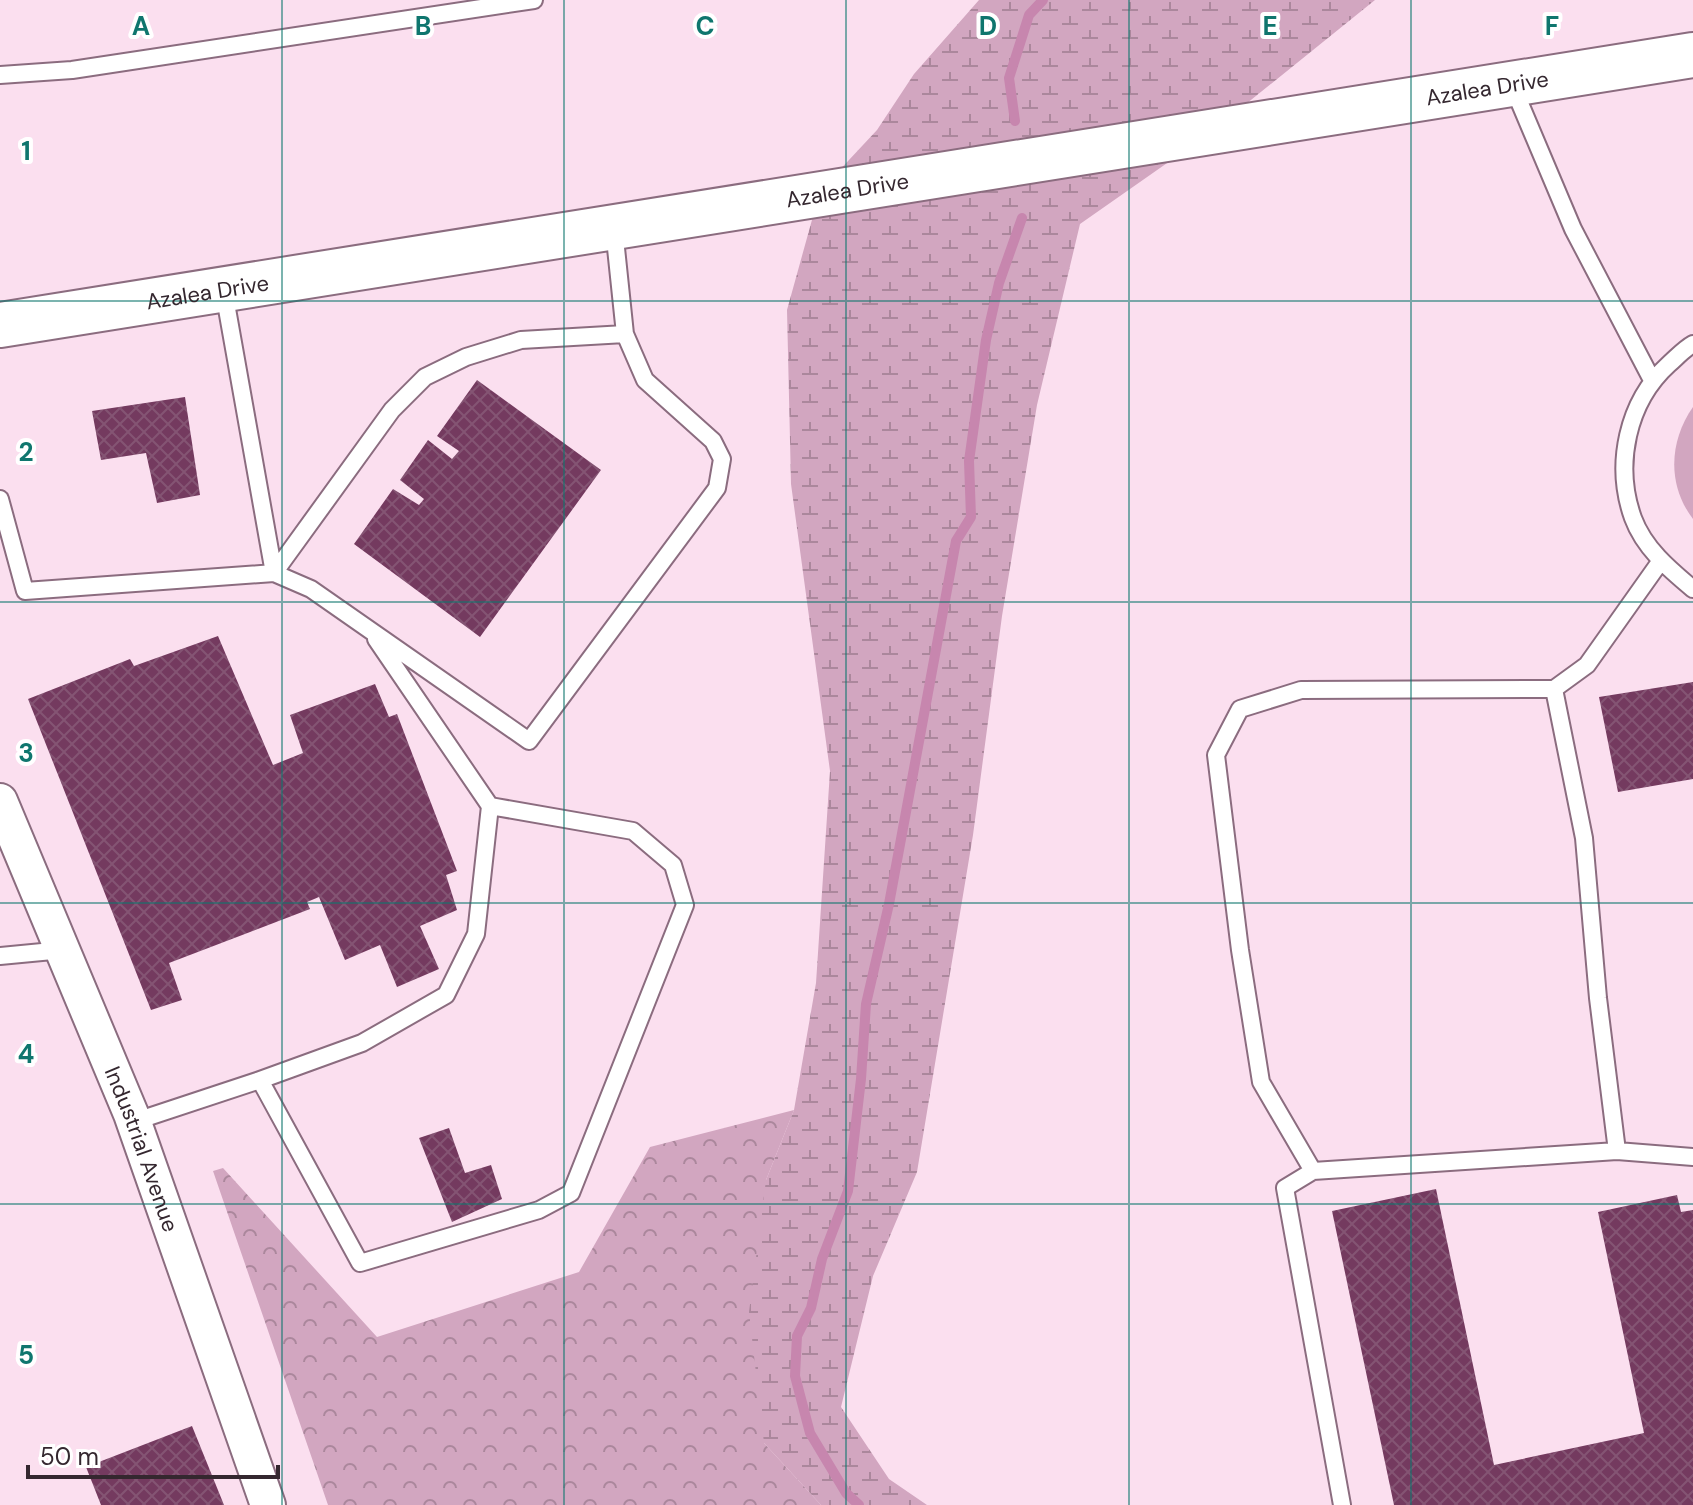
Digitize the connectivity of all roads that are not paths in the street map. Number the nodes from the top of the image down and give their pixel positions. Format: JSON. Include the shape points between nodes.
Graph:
{"nodes":[{"id":1,"x":534,"y":0,"type":"edge"},
{"id":2,"x":1693,"y":55,"type":"edge"},
{"id":3,"x":0,"y":75,"type":"edge"},
{"id":4,"x":1513,"y":85,"type":"junction"},
{"id":5,"x":614,"y":228,"type":"junction"},
{"id":6,"x":223,"y":289,"type":"junction"},
{"id":7,"x":0,"y":325,"type":"edge"},
{"id":8,"x":625,"y":334,"type":"junction"},
{"id":9,"x":1693,"y":344,"type":"edge"},
{"id":10,"x":1652,"y":380,"type":"junction"},
{"id":11,"x":0,"y":499,"type":"edge"},
{"id":12,"x":1660,"y":562,"type":"junction"},
{"id":13,"x":274,"y":573,"type":"junction"},
{"id":14,"x":1693,"y":589,"type":"edge"},
{"id":15,"x":371,"y":631,"type":"junction"},
{"id":16,"x":1554,"y":689,"type":"junction"},
{"id":17,"x":0,"y":801,"type":"edge"},
{"id":18,"x":490,"y":806,"type":"junction"},
{"id":19,"x":63,"y":950,"type":"junction"},
{"id":20,"x":0,"y":956,"type":"edge"},
{"id":21,"x":260,"y":1080,"type":"junction"},
{"id":22,"x":133,"y":1122,"type":"junction"},
{"id":23,"x":1617,"y":1151,"type":"junction"},
{"id":24,"x":1693,"y":1157,"type":"edge"},
{"id":25,"x":1313,"y":1171,"type":"junction"},
{"id":26,"x":268,"y":1505,"type":"edge"},
{"id":27,"x":1342,"y":1505,"type":"edge"}],
"edges":[{"from":1,"to":3,"type":"lane","via":[[72,70]]},
{"from":2,"to":4,"type":"street","name":"Azalea Drive"},
{"from":4,"to":5,"type":"street","name":"Azalea Drive"},
{"from":4,"to":10,"type":"lane","via":[[1573,229]]},
{"from":5,"to":6,"type":"street","name":"Azalea Drive"},
{"from":5,"to":8,"type":"lane"},
{"from":6,"to":7,"type":"street","name":"Azalea Drive"},
{"from":6,"to":13,"type":"lane"},
{"from":8,"to":13,"type":"lane","via":[[521,340],[425,377],[392,410]]},
{"from":8,"to":15,"type":"lane","via":[[645,380],[713,441],[722,459],[717,488],[529,741]]},
{"from":9,"to":10,"type":"lane"},
{"from":10,"to":12,"type":"lane","via":[[1630,424],[1623,472],[1633,520]]},
{"from":11,"to":13,"type":"lane","via":[[25,591]]},
{"from":12,"to":14,"type":"lane"},
{"from":12,"to":16,"type":"lane","via":[[1587,665]]},
{"from":13,"to":15,"type":"lane","via":[[311,589]]},
{"from":15,"to":18,"type":"lane"},
{"from":16,"to":23,"type":"lane","via":[[1584,838]]},
{"from":16,"to":25,"type":"lane","via":[[1301,690],[1240,709],[1216,755],[1261,1082]]},
{"from":17,"to":19,"type":"street","name":"Industrial Avenue"},
{"from":18,"to":21,"type":"lane","via":[[476,934],[446,995],[362,1043]]},
{"from":18,"to":21,"type":"lane","via":[[633,831],[673,865],[685,905],[571,1193],[539,1210],[360,1263]]},
{"from":19,"to":20,"type":"lane"},
{"from":19,"to":22,"type":"street","name":"Industrial Avenue"},
{"from":21,"to":22,"type":"lane"},
{"from":22,"to":26,"type":"street","name":"Industrial Avenue"},
{"from":23,"to":24,"type":"lane"},
{"from":23,"to":25,"type":"lane"},
{"from":25,"to":27,"type":"lane","via":[[1285,1188]]}]}
